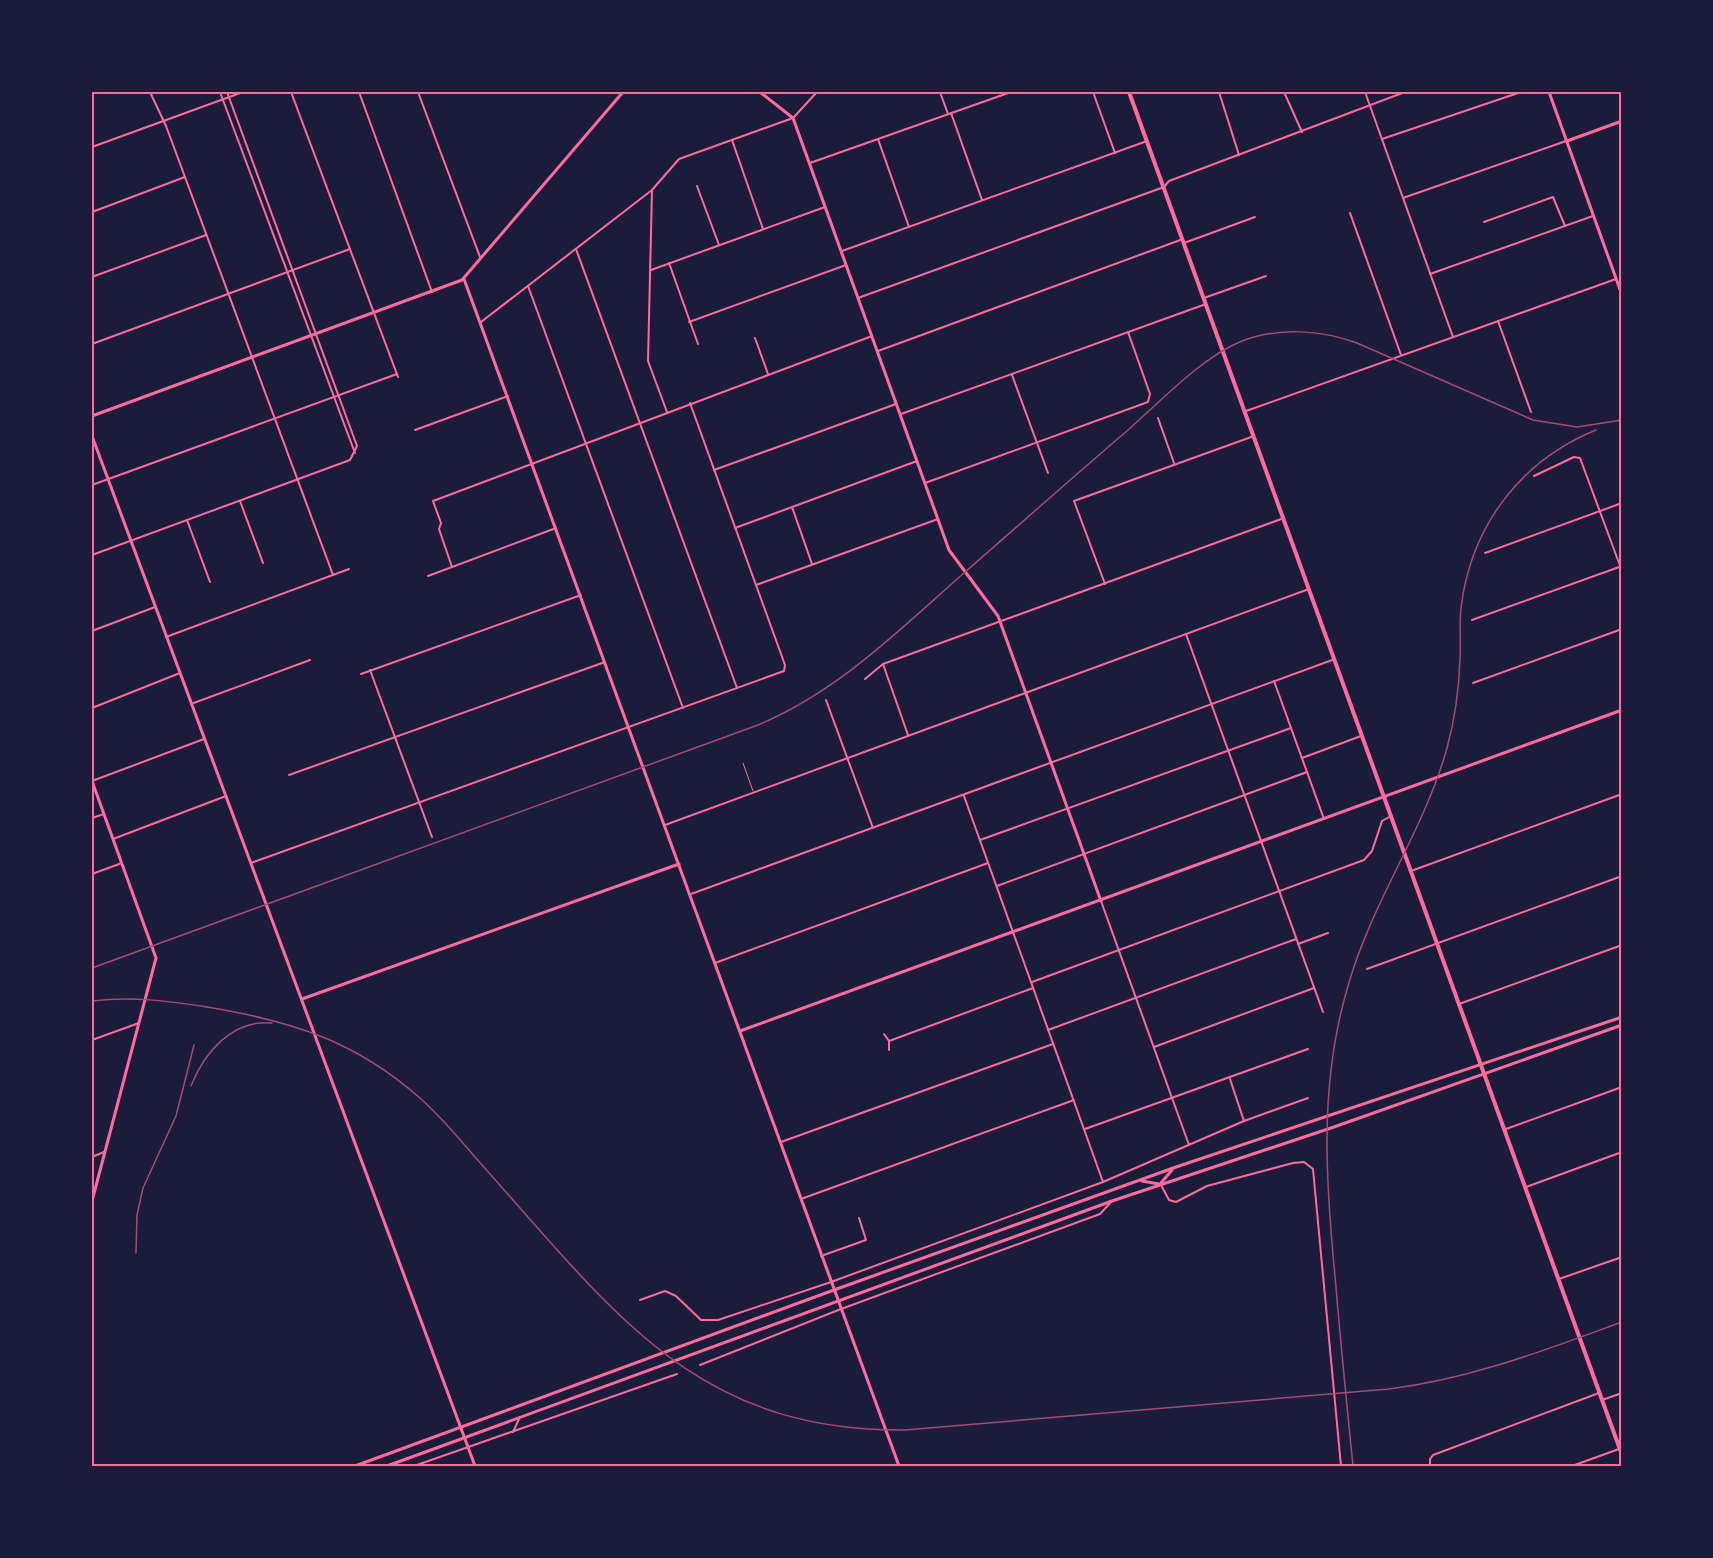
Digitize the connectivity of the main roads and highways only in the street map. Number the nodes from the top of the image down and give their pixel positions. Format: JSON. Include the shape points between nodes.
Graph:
{"nodes":[{"id":1,"x":1129,"y":92,"type":"edge"},
{"id":2,"x":1620,"y":1449,"type":"edge"},
{"id":3,"x":1622,"y":1455,"type":"edge"}],
"edges":[{"from":1,"to":2,"type":"main road"},
{"from":2,"to":3,"type":"main road"}]}
